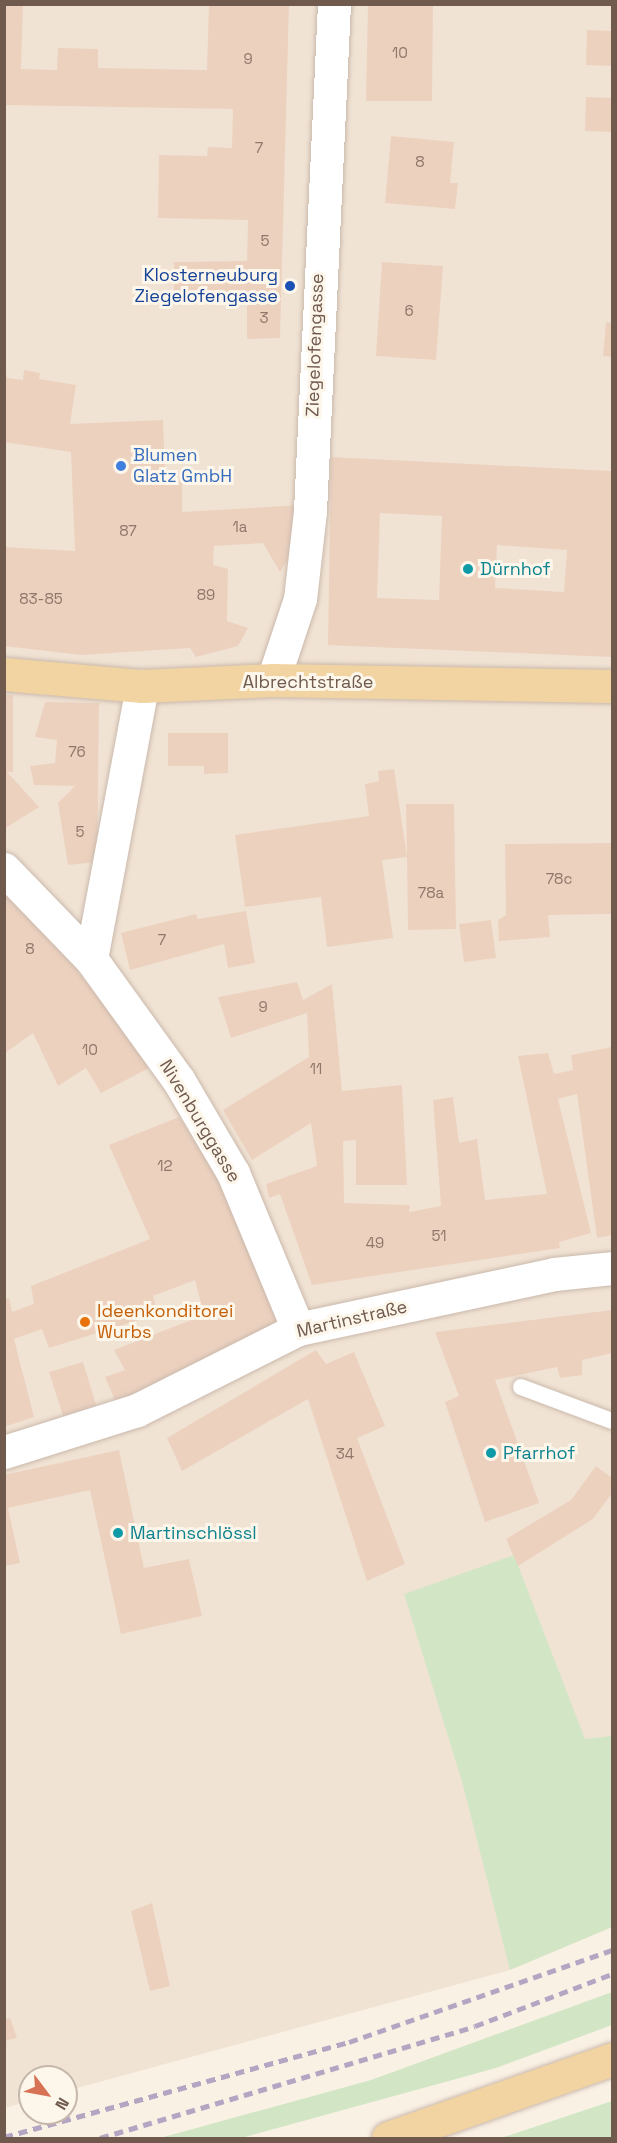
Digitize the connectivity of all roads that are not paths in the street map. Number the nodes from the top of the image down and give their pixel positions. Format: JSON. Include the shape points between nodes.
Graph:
{"nodes":[{"id":1,"x":333,"y":4,"type":"edge"},
{"id":2,"x":4,"y":674,"type":"edge"},
{"id":3,"x":273,"y":680,"type":"junction"},
{"id":4,"x":142,"y":686,"type":"junction"},
{"id":5,"x":612,"y":686,"type":"edge"},
{"id":6,"x":4,"y":869,"type":"edge"},
{"id":7,"x":91,"y":959,"type":"junction"},
{"id":8,"x":612,"y":1268,"type":"edge"},
{"id":9,"x":298,"y":1329,"type":"junction"},
{"id":10,"x":521,"y":1387,"type":"dead end"},
{"id":11,"x":612,"y":1420,"type":"edge"},
{"id":12,"x":4,"y":1452,"type":"edge"},
{"id":13,"x":612,"y":2059,"type":"edge"},
{"id":14,"x":388,"y":2139,"type":"edge"}],
"edges":[{"from":1,"to":3,"type":"street","name":"Ziegelofengasse","via":[[310,511],[300,599]]},
{"from":2,"to":4,"type":"main road","name":"Albrechtstraße"},
{"from":3,"to":4,"type":"main road","name":"Albrechtstraße"},
{"from":3,"to":5,"type":"main road","name":"Albrechtstraße"},
{"from":4,"to":7,"type":"street"},
{"from":6,"to":7,"type":"street","name":"Nivenburggasse"},
{"from":7,"to":9,"type":"street","name":"Nivenburggasse","via":[[180,1081],[233,1173]]},
{"from":8,"to":9,"type":"street","name":"Martinstraße","via":[[554,1274]]},
{"from":9,"to":12,"type":"street","name":"Martinstraße","via":[[137,1410]]},
{"from":10,"to":11,"type":"lane"},
{"from":13,"to":14,"type":"main road"}]}
